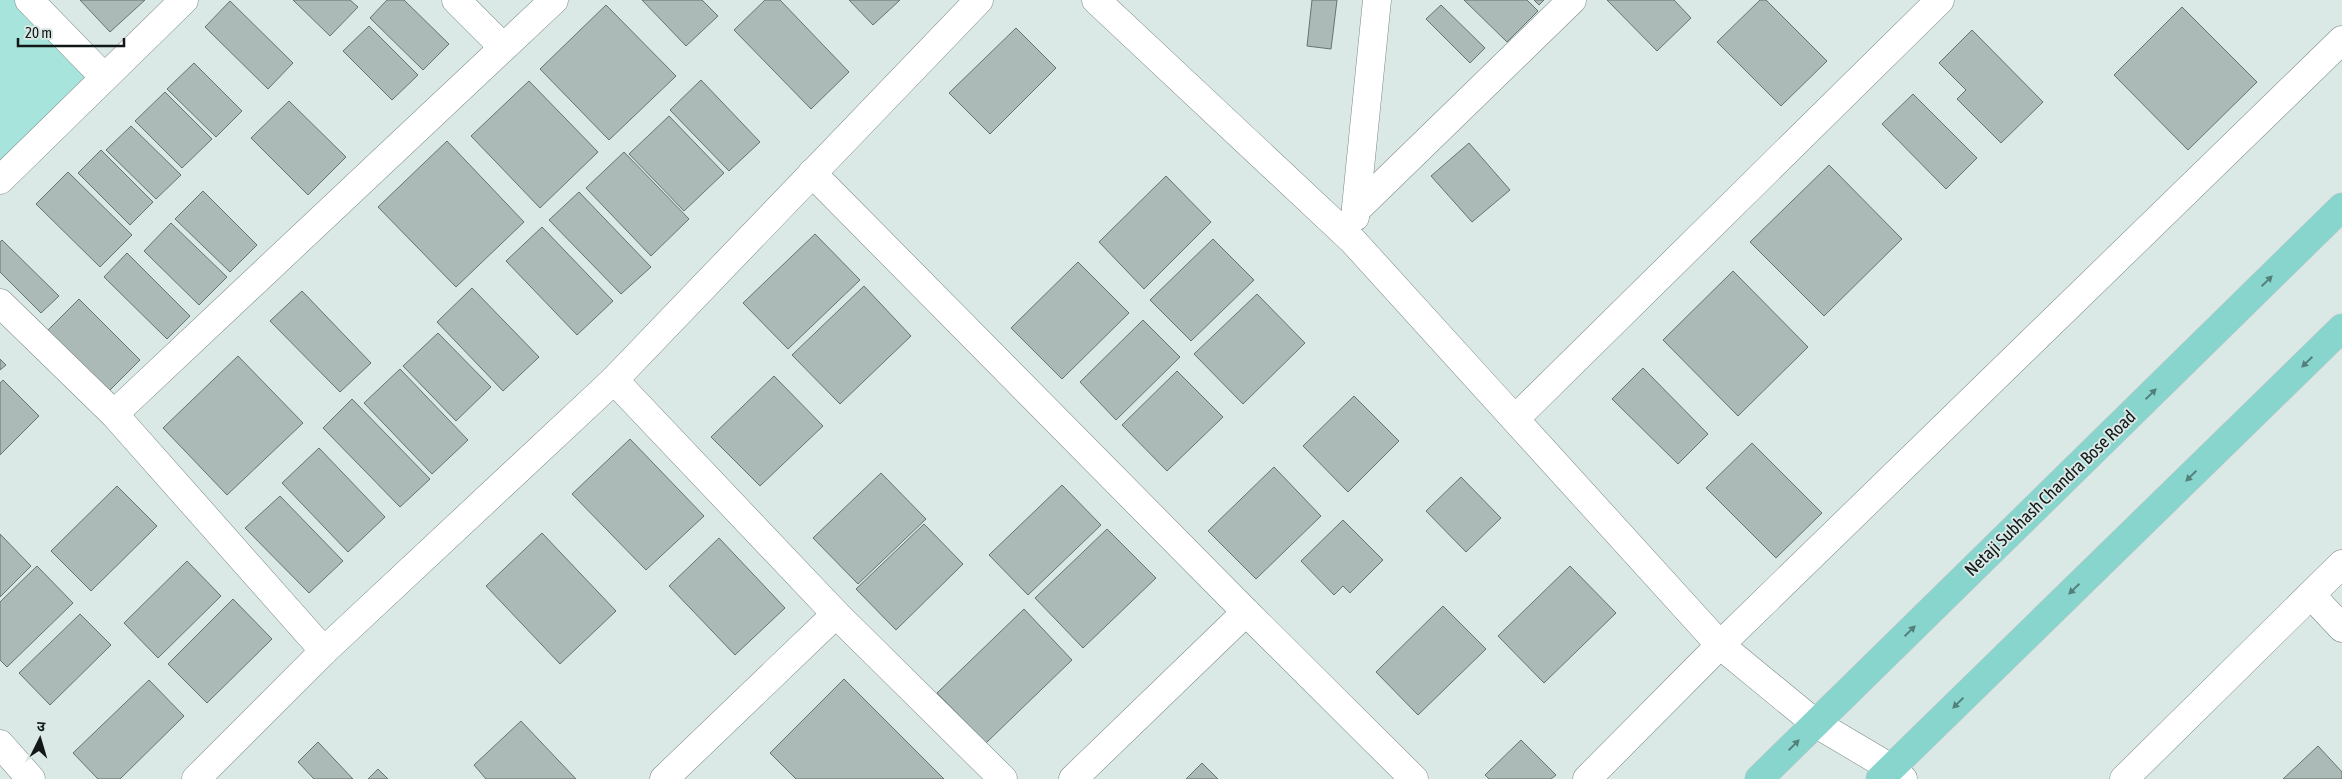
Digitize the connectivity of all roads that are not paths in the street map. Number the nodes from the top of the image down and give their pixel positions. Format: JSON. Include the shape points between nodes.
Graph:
{"nodes":[{"id":1,"x":29,"y":0,"type":"edge"},
{"id":2,"x":184,"y":0,"type":"edge"},
{"id":3,"x":456,"y":0,"type":"edge"},
{"id":4,"x":554,"y":0,"type":"edge"},
{"id":5,"x":979,"y":0,"type":"edge"},
{"id":6,"x":1096,"y":0,"type":"edge"},
{"id":7,"x":1377,"y":0,"type":"edge"},
{"id":8,"x":1572,"y":0,"type":"edge"},
{"id":9,"x":1940,"y":0,"type":"edge"},
{"id":10,"x":2342,"y":40,"type":"edge"},
{"id":11,"x":503,"y":47,"type":"junction"},
{"id":12,"x":104,"y":77,"type":"junction"},
{"id":13,"x":812,"y":173,"type":"junction"},
{"id":14,"x":0,"y":180,"type":"edge"},
{"id":15,"x":2342,"y":207,"type":"edge"},
{"id":16,"x":1356,"y":210,"type":"junction"},
{"id":17,"x":1353,"y":241,"type":"junction"},
{"id":18,"x":0,"y":303,"type":"edge"},
{"id":19,"x":2342,"y":328,"type":"edge"},
{"id":20,"x":614,"y":380,"type":"junction"},
{"id":21,"x":114,"y":414,"type":"junction"},
{"id":22,"x":1515,"y":419,"type":"junction"},
{"id":23,"x":2342,"y":564,"type":"edge"},
{"id":24,"x":2311,"y":595,"type":"junction"},
{"id":25,"x":1246,"y":612,"type":"junction"},
{"id":26,"x":836,"y":614,"type":"junction"},
{"id":27,"x":2342,"y":628,"type":"edge"},
{"id":28,"x":1720,"y":646,"type":"junction"},
{"id":29,"x":324,"y":651,"type":"junction"},
{"id":30,"x":1815,"y":723,"type":"junction"},
{"id":31,"x":0,"y":744,"type":"edge"},
{"id":32,"x":1891,"y":775,"type":"edge"},
{"id":33,"x":31,"y":779,"type":"edge"},
{"id":34,"x":196,"y":779,"type":"edge"},
{"id":35,"x":664,"y":779,"type":"edge"},
{"id":36,"x":1003,"y":779,"type":"edge"},
{"id":37,"x":1073,"y":779,"type":"edge"},
{"id":38,"x":1414,"y":779,"type":"edge"},
{"id":39,"x":1587,"y":779,"type":"edge"},
{"id":40,"x":1759,"y":779,"type":"edge"},
{"id":41,"x":2124,"y":779,"type":"edge"}],
"edges":[{"from":1,"to":12,"type":"street"},
{"from":2,"to":12,"type":"street"},
{"from":3,"to":11,"type":"street"},
{"from":4,"to":11,"type":"street"},
{"from":5,"to":13,"type":"street"},
{"from":6,"to":17,"type":"street"},
{"from":7,"to":16,"type":"street"},
{"from":8,"to":16,"type":"street"},
{"from":9,"to":22,"type":"street"},
{"from":10,"to":28,"type":"street"},
{"from":11,"to":21,"type":"street"},
{"from":12,"to":14,"type":"street"},
{"from":13,"to":20,"type":"street"},
{"from":13,"to":25,"type":"street"},
{"from":30,"to":15,"type":"main road","name":"Netaji Subhash Chandra Bose Road","one_way":true},
{"from":16,"to":17,"type":"street"},
{"from":17,"to":22,"type":"street"},
{"from":18,"to":21,"type":"street"},
{"from":19,"to":32,"type":"main road","one_way":true},
{"from":20,"to":26,"type":"street"},
{"from":20,"to":29,"type":"street"},
{"from":21,"to":29,"type":"street"},
{"from":22,"to":28,"type":"street"},
{"from":23,"to":24,"type":"street"},
{"from":24,"to":27,"type":"street"},
{"from":24,"to":41,"type":"street"},
{"from":25,"to":37,"type":"street"},
{"from":25,"to":38,"type":"street"},
{"from":26,"to":35,"type":"street"},
{"from":26,"to":36,"type":"street"},
{"from":28,"to":30,"type":"street"},
{"from":28,"to":39,"type":"street"},
{"from":29,"to":34,"type":"street"},
{"from":30,"to":32,"type":"street"},
{"from":40,"to":30,"type":"main road","name":"Netaji Subhash Chandra Bose Road","one_way":true},
{"from":31,"to":33,"type":"street"}]}
